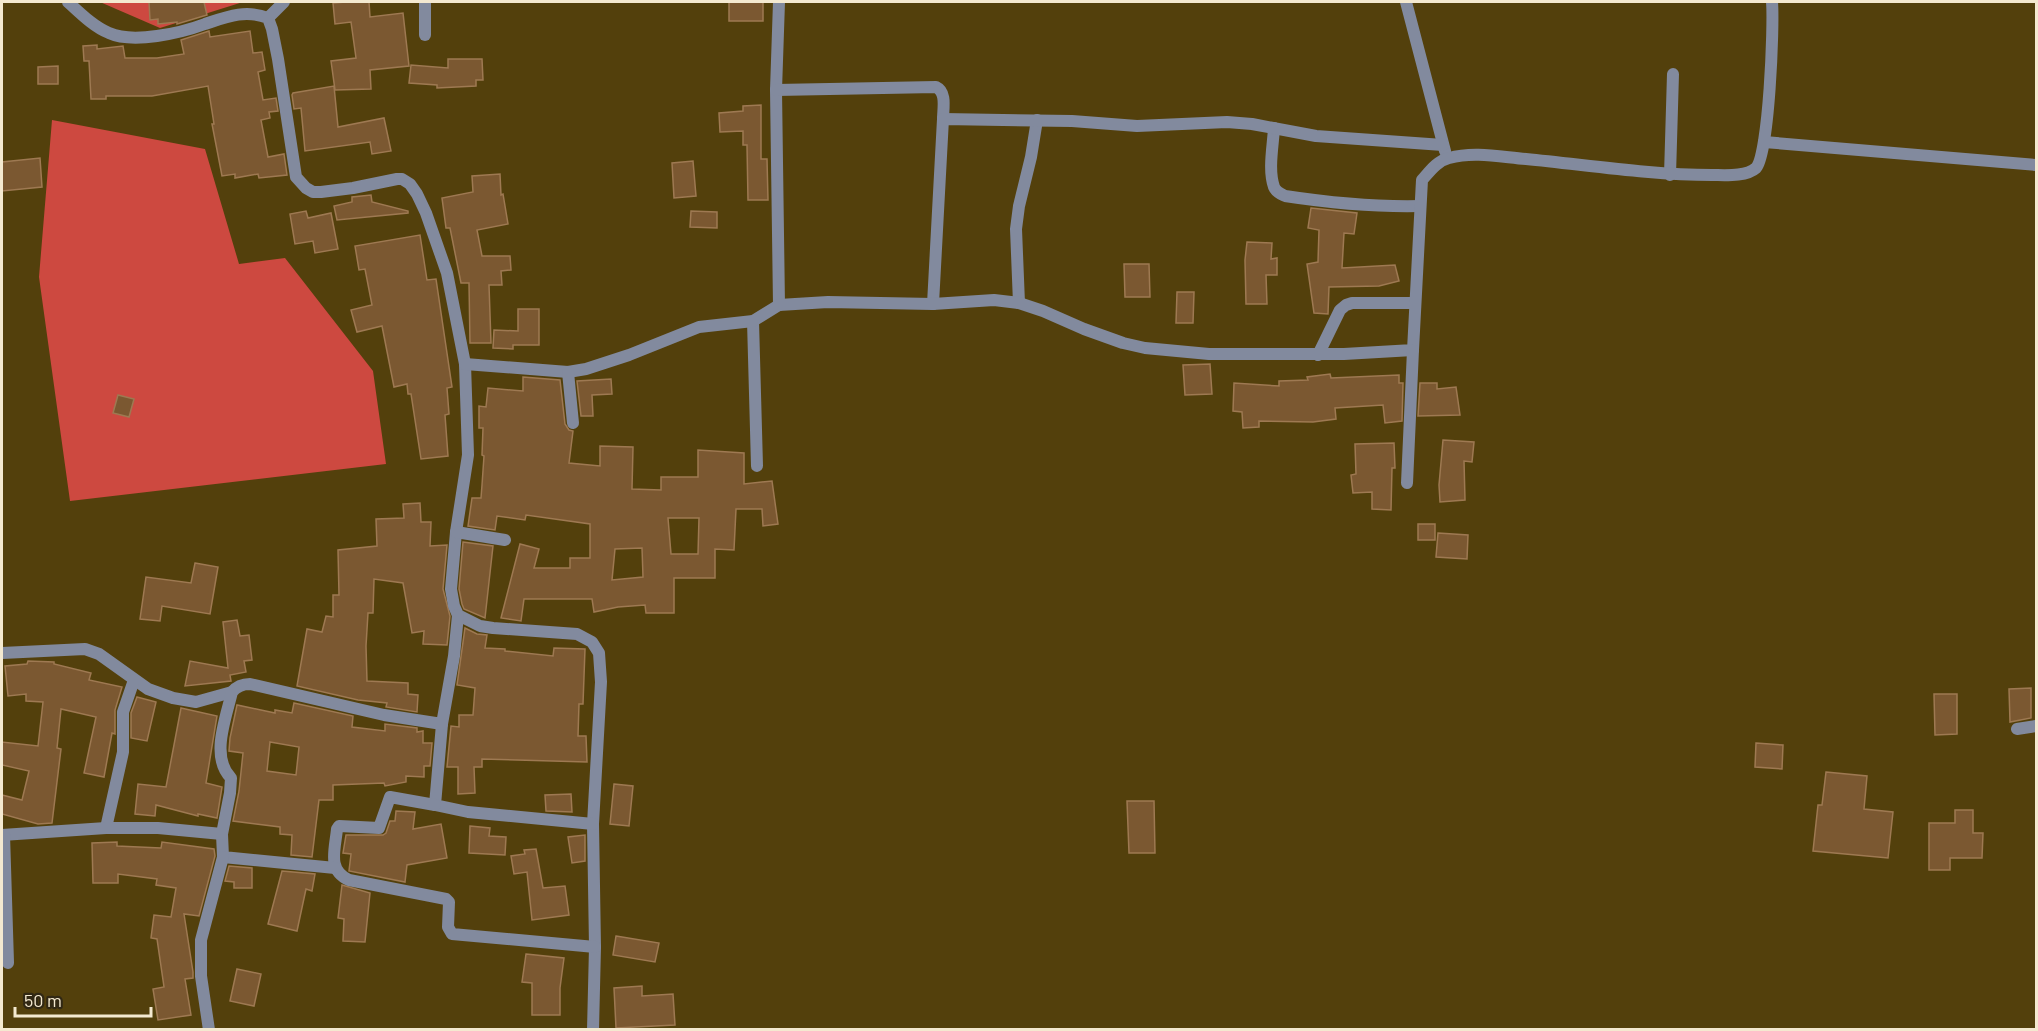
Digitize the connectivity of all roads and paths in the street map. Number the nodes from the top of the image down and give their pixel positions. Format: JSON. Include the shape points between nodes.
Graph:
{"nodes":[{"id":1,"x":69,"y":2,"type":"edge"},
{"id":2,"x":284,"y":2,"type":"edge"},
{"id":3,"x":424,"y":2,"type":"edge"},
{"id":4,"x":779,"y":2,"type":"edge"},
{"id":5,"x":1406,"y":2,"type":"edge"},
{"id":6,"x":1772,"y":2,"type":"edge"},
{"id":7,"x":267,"y":18,"type":"junction"},
{"id":8,"x":424,"y":35,"type":"dead end"},
{"id":9,"x":1673,"y":74,"type":"dead end"},
{"id":10,"x":776,"y":90,"type":"junction"},
{"id":11,"x":943,"y":119,"type":"junction"},
{"id":12,"x":1036,"y":120,"type":"junction"},
{"id":13,"x":1274,"y":128,"type":"junction"},
{"id":14,"x":1764,"y":142,"type":"junction"},
{"id":15,"x":1443,"y":145,"type":"junction"},
{"id":16,"x":1447,"y":158,"type":"junction"},
{"id":17,"x":2037,"y":165,"type":"edge"},
{"id":18,"x":1670,"y":175,"type":"junction"},
{"id":19,"x":1420,"y":206,"type":"junction"},
{"id":20,"x":1020,"y":303,"type":"junction"},
{"id":21,"x":1415,"y":303,"type":"junction"},
{"id":22,"x":933,"y":304,"type":"junction"},
{"id":23,"x":780,"y":305,"type":"junction"},
{"id":24,"x":753,"y":321,"type":"junction"},
{"id":25,"x":1413,"y":350,"type":"junction"},
{"id":26,"x":1318,"y":355,"type":"junction"},
{"id":27,"x":465,"y":364,"type":"junction"},
{"id":28,"x":568,"y":372,"type":"junction"},
{"id":29,"x":573,"y":423,"type":"dead end"},
{"id":30,"x":757,"y":466,"type":"dead end"},
{"id":31,"x":1407,"y":483,"type":"dead end"},
{"id":32,"x":456,"y":532,"type":"junction"},
{"id":33,"x":505,"y":540,"type":"dead end"},
{"id":34,"x":458,"y":615,"type":"junction"},
{"id":35,"x":2,"y":653,"type":"edge"},
{"id":36,"x":134,"y":680,"type":"junction"},
{"id":37,"x":232,"y":692,"type":"junction"},
{"id":38,"x":442,"y":724,"type":"junction"},
{"id":39,"x":2037,"y":726,"type":"edge"},
{"id":40,"x":2017,"y":729,"type":"dead end"},
{"id":41,"x":435,"y":805,"type":"junction"},
{"id":42,"x":593,"y":824,"type":"junction"},
{"id":43,"x":106,"y":828,"type":"junction"},
{"id":44,"x":222,"y":834,"type":"junction"},
{"id":45,"x":3,"y":835,"type":"edge"},
{"id":46,"x":224,"y":857,"type":"junction"},
{"id":47,"x":335,"y":868,"type":"junction"},
{"id":48,"x":595,"y":947,"type":"junction"},
{"id":49,"x":8,"y":963,"type":"dead end"},
{"id":50,"x":209,"y":1029,"type":"edge"},
{"id":51,"x":593,"y":1029,"type":"edge"}],
"edges":[{"from":1,"to":7,"type":"street","via":[[107,33],[131,38],[187,30],[240,13]]},
{"from":2,"to":7,"type":"street"},
{"from":3,"to":8,"type":"street"},
{"from":4,"to":10,"type":"street"},
{"from":5,"to":15,"type":"street"},
{"from":6,"to":14,"type":"street"},
{"from":7,"to":27,"type":"street","via":[[278,59],[296,177],[313,192],[397,178],[410,184],[426,213],[447,273]]},
{"from":9,"to":18,"type":"street"},
{"from":10,"to":11,"type":"street","via":[[936,87],[943,93]]},
{"from":10,"to":23,"type":"street"},
{"from":11,"to":12,"type":"street"},
{"from":11,"to":22,"type":"street"},
{"from":12,"to":13,"type":"street","via":[[1137,126],[1227,122]]},
{"from":12,"to":20,"type":"street","via":[[1016,229]]},
{"from":13,"to":15,"type":"street","via":[[1316,136]]},
{"from":13,"to":19,"type":"street","via":[[1272,169],[1278,193],[1376,207]]},
{"from":14,"to":17,"type":"street"},
{"from":14,"to":18,"type":"street","via":[[1759,163],[1745,173]]},
{"from":15,"to":16,"type":"street"},
{"from":16,"to":18,"type":"street","via":[[1467,154]]},
{"from":16,"to":19,"type":"street","via":[[1422,180]]},
{"from":19,"to":21,"type":"street"},
{"from":20,"to":22,"type":"street","via":[[994,300]]},
{"from":20,"to":26,"type":"street","via":[[1104,337],[1145,348],[1209,354]]},
{"from":21,"to":25,"type":"street"},
{"from":21,"to":26,"type":"street","via":[[1346,305]]},
{"from":22,"to":23,"type":"street"},
{"from":23,"to":24,"type":"street"},
{"from":24,"to":28,"type":"street","via":[[699,327],[629,355]]},
{"from":24,"to":30,"type":"street"},
{"from":25,"to":26,"type":"street"},
{"from":25,"to":31,"type":"street"},
{"from":27,"to":28,"type":"street"},
{"from":27,"to":32,"type":"street","via":[[468,448]]},
{"from":28,"to":29,"type":"street"},
{"from":32,"to":33,"type":"street"},
{"from":32,"to":34,"type":"street","via":[[451,589]]},
{"from":34,"to":38,"type":"street"},
{"from":34,"to":42,"type":"street","via":[[480,626],[577,634],[592,642],[599,653],[601,682]]},
{"from":35,"to":36,"type":"street","via":[[85,649],[99,654]]},
{"from":36,"to":37,"type":"street","via":[[160,694],[196,702]]},
{"from":36,"to":43,"type":"street","via":[[123,712],[123,752]]},
{"from":37,"to":38,"type":"street","via":[[250,684]]},
{"from":37,"to":44,"type":"street","via":[[219,752],[231,778]]},
{"from":38,"to":41,"type":"street"},
{"from":39,"to":40,"type":"street"},
{"from":41,"to":42,"type":"street","via":[[468,812]]},
{"from":41,"to":47,"type":"street","via":[[392,797],[388,799],[380,828],[339,826]]},
{"from":42,"to":48,"type":"street"},
{"from":43,"to":44,"type":"street"},
{"from":43,"to":45,"type":"street"},
{"from":44,"to":46,"type":"street"},
{"from":45,"to":49,"type":"street"},
{"from":46,"to":47,"type":"street"},
{"from":46,"to":50,"type":"street","via":[[201,940],[201,976]]},
{"from":47,"to":48,"type":"street","via":[[349,880],[446,899],[452,934]]},
{"from":48,"to":51,"type":"street"}]}
